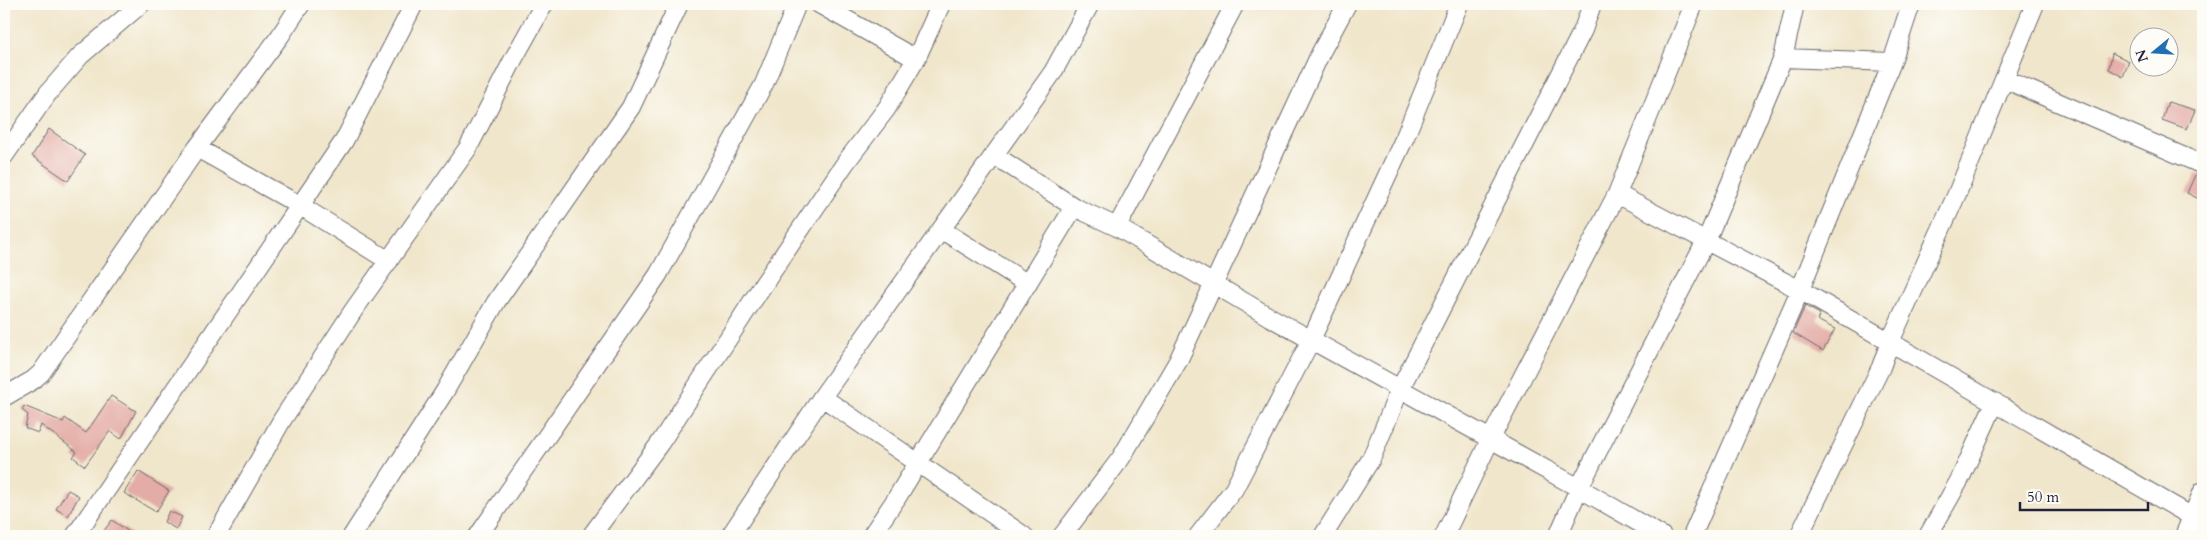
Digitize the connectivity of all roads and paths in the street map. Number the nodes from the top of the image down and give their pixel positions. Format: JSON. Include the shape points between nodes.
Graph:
{"nodes":[{"id":1,"x":141,"y":4,"type":"edge"},
{"id":2,"x":301,"y":4,"type":"edge"},
{"id":3,"x":414,"y":4,"type":"edge"},
{"id":4,"x":544,"y":4,"type":"edge"},
{"id":5,"x":679,"y":4,"type":"edge"},
{"id":6,"x":797,"y":4,"type":"edge"},
{"id":7,"x":818,"y":4,"type":"edge"},
{"id":8,"x":941,"y":4,"type":"edge"},
{"id":9,"x":1090,"y":4,"type":"edge"},
{"id":10,"x":1234,"y":4,"type":"edge"},
{"id":11,"x":1347,"y":4,"type":"edge"},
{"id":12,"x":1459,"y":4,"type":"edge"},
{"id":13,"x":1592,"y":4,"type":"edge"},
{"id":14,"x":1694,"y":4,"type":"edge"},
{"id":15,"x":1795,"y":4,"type":"edge"},
{"id":16,"x":1911,"y":4,"type":"edge"},
{"id":17,"x":2035,"y":4,"type":"edge"},
{"id":18,"x":1783,"y":58,"type":"junction"},
{"id":19,"x":916,"y":59,"type":"junction"},
{"id":20,"x":1892,"y":62,"type":"junction"},
{"id":21,"x":2004,"y":79,"type":"junction"},
{"id":22,"x":197,"y":148,"type":"junction"},
{"id":23,"x":994,"y":155,"type":"junction"},
{"id":24,"x":4,"y":156,"type":"edge"},
{"id":25,"x":2203,"y":165,"type":"edge"},
{"id":26,"x":1617,"y":194,"type":"junction"},
{"id":27,"x":299,"y":205,"type":"junction"},
{"id":28,"x":1074,"y":206,"type":"junction"},
{"id":29,"x":1116,"y":227,"type":"junction"},
{"id":30,"x":942,"y":230,"type":"junction"},
{"id":31,"x":1706,"y":241,"type":"junction"},
{"id":32,"x":389,"y":261,"type":"junction"},
{"id":33,"x":1028,"y":284,"type":"junction"},
{"id":34,"x":1214,"y":285,"type":"junction"},
{"id":35,"x":1800,"y":290,"type":"junction"},
{"id":36,"x":1311,"y":340,"type":"junction"},
{"id":37,"x":1890,"y":342,"type":"junction"},
{"id":38,"x":1400,"y":389,"type":"junction"},
{"id":39,"x":4,"y":397,"type":"edge"},
{"id":40,"x":822,"y":397,"type":"junction"},
{"id":41,"x":1995,"y":402,"type":"junction"},
{"id":42,"x":1490,"y":440,"type":"junction"},
{"id":43,"x":918,"y":462,"type":"junction"},
{"id":44,"x":1579,"y":488,"type":"junction"},
{"id":45,"x":2203,"y":491,"type":"edge"},
{"id":46,"x":2198,"y":520,"type":"edge"},
{"id":47,"x":1016,"y":534,"type":"edge"},
{"id":48,"x":75,"y":536,"type":"edge"},
{"id":49,"x":216,"y":536,"type":"edge"},
{"id":50,"x":352,"y":536,"type":"edge"},
{"id":51,"x":478,"y":536,"type":"edge"},
{"id":52,"x":591,"y":536,"type":"edge"},
{"id":53,"x":730,"y":536,"type":"edge"},
{"id":54,"x":872,"y":536,"type":"edge"},
{"id":55,"x":1062,"y":536,"type":"edge"},
{"id":56,"x":1198,"y":536,"type":"edge"},
{"id":57,"x":1323,"y":536,"type":"edge"},
{"id":58,"x":1444,"y":536,"type":"edge"},
{"id":59,"x":1558,"y":536,"type":"edge"},
{"id":60,"x":1662,"y":536,"type":"edge"},
{"id":61,"x":1692,"y":536,"type":"edge"},
{"id":62,"x":1799,"y":536,"type":"edge"},
{"id":63,"x":1928,"y":536,"type":"edge"},
{"id":64,"x":2184,"y":536,"type":"edge"}],
"edges":[{"from":1,"to":24,"type":"street","via":[[80,56]]},
{"from":2,"to":22,"type":"street"},
{"from":3,"to":27,"type":"street","via":[[344,141]]},
{"from":4,"to":32,"type":"street","via":[[468,148]]},
{"from":5,"to":50,"type":"street","via":[[630,107],[496,302]]},
{"from":6,"to":51,"type":"street","via":[[764,84],[658,274]]},
{"from":7,"to":19,"type":"street"},
{"from":8,"to":19,"type":"street"},
{"from":9,"to":23,"type":"street","via":[[1053,72]]},
{"from":10,"to":29,"type":"street"},
{"from":11,"to":34,"type":"street","via":[[1321,52]]},
{"from":12,"to":36,"type":"street","via":[[1405,137]]},
{"from":13,"to":38,"type":"street","via":[[1583,30]]},
{"from":14,"to":26,"type":"street"},
{"from":15,"to":18,"type":"street"},
{"from":16,"to":20,"type":"street"},
{"from":17,"to":21,"type":"street"},
{"from":18,"to":20,"type":"street"},
{"from":18,"to":31,"type":"street"},
{"from":19,"to":52,"type":"street","via":[[887,108],[846,162],[660,443]]},
{"from":20,"to":35,"type":"street"},
{"from":21,"to":25,"type":"street"},
{"from":21,"to":37,"type":"street"},
{"from":22,"to":27,"type":"street"},
{"from":22,"to":39,"type":"street","via":[[41,373]]},
{"from":23,"to":28,"type":"street"},
{"from":23,"to":30,"type":"street"},
{"from":26,"to":31,"type":"street"},
{"from":26,"to":42,"type":"street"},
{"from":27,"to":32,"type":"street"},
{"from":27,"to":48,"type":"street"},
{"from":28,"to":29,"type":"street"},
{"from":28,"to":33,"type":"street"},
{"from":29,"to":34,"type":"street"},
{"from":30,"to":33,"type":"street"},
{"from":30,"to":40,"type":"street"},
{"from":31,"to":35,"type":"street"},
{"from":31,"to":44,"type":"street"},
{"from":32,"to":49,"type":"street","via":[[282,420]]},
{"from":33,"to":43,"type":"street"},
{"from":34,"to":36,"type":"street"},
{"from":34,"to":55,"type":"street","via":[[1178,361],[1121,458]]},
{"from":35,"to":37,"type":"street"},
{"from":35,"to":61,"type":"street"},
{"from":36,"to":38,"type":"street"},
{"from":36,"to":56,"type":"street","via":[[1234,489]]},
{"from":37,"to":41,"type":"street"},
{"from":37,"to":62,"type":"street"},
{"from":38,"to":42,"type":"street"},
{"from":38,"to":57,"type":"street","via":[[1371,459]]},
{"from":40,"to":43,"type":"street"},
{"from":40,"to":53,"type":"street"},
{"from":41,"to":46,"type":"street"},
{"from":41,"to":63,"type":"street","via":[[1960,479]]},
{"from":42,"to":44,"type":"street"},
{"from":42,"to":58,"type":"street"},
{"from":43,"to":47,"type":"street"},
{"from":43,"to":54,"type":"street"},
{"from":44,"to":59,"type":"street"},
{"from":44,"to":60,"type":"street"},
{"from":45,"to":46,"type":"street"},
{"from":46,"to":64,"type":"street"}]}
